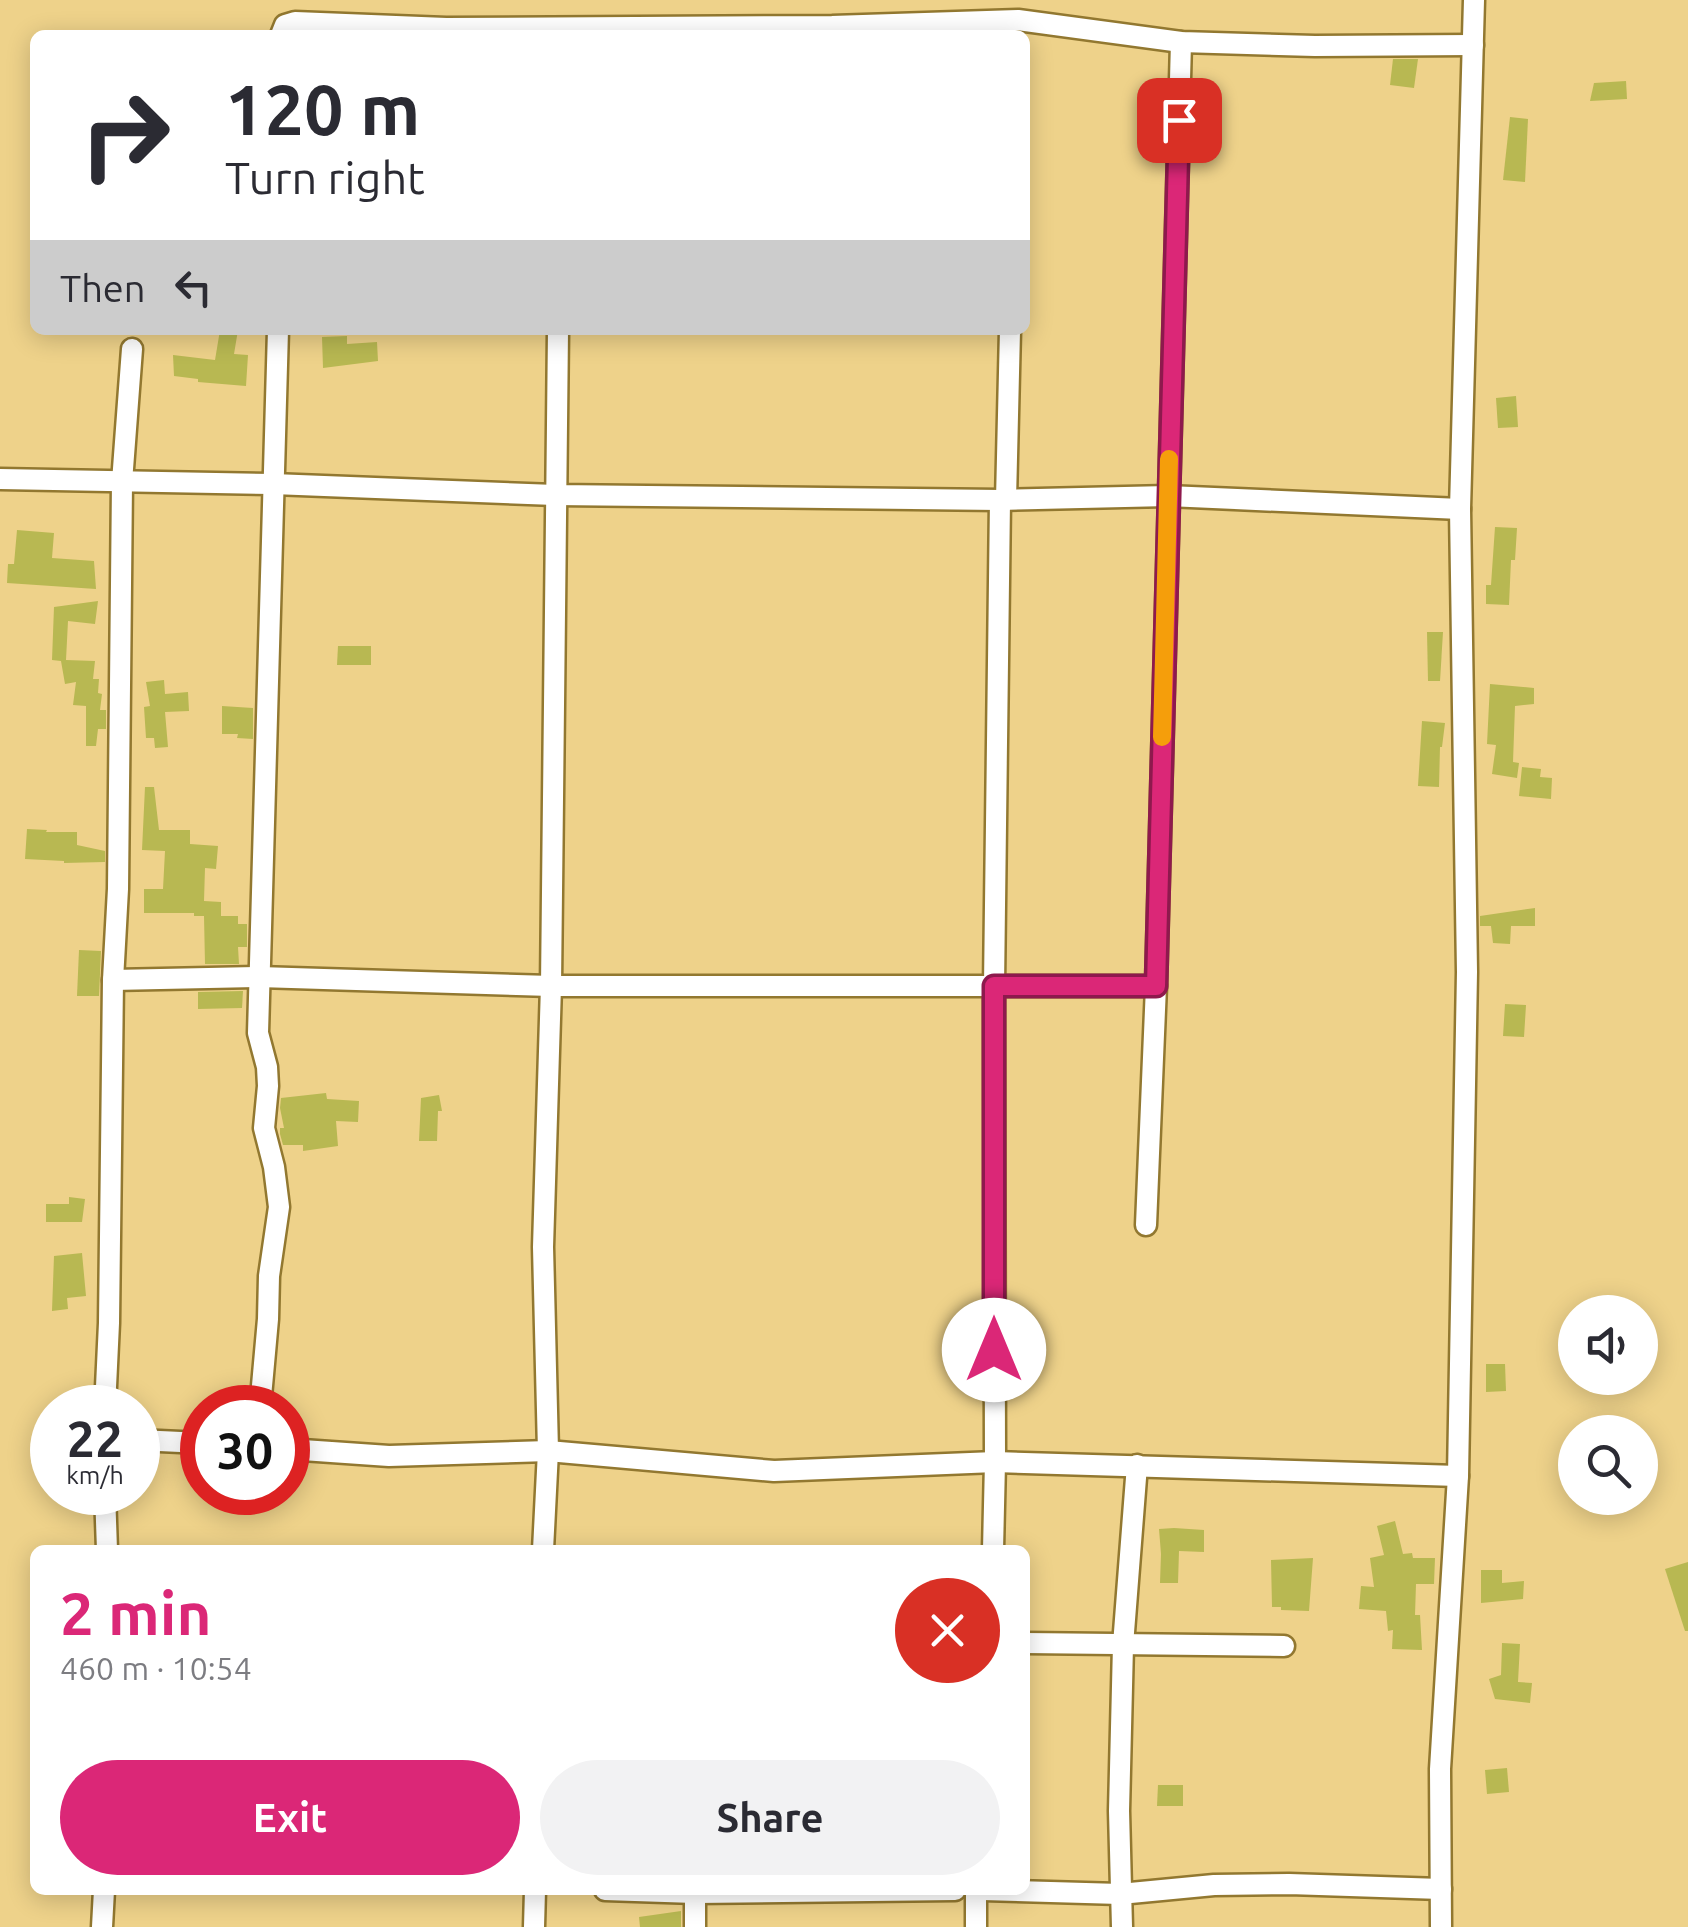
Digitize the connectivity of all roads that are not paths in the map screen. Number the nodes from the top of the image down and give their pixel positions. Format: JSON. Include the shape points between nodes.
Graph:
{"nodes":[{"id":1,"x":1474,"y":0,"type":"edge"},
{"id":2,"x":1018,"y":28,"type":"edge"},
{"id":3,"x":283,"y":30,"type":"edge"},
{"id":4,"x":526,"y":30,"type":"edge"},
{"id":5,"x":619,"y":30,"type":"edge"},
{"id":6,"x":1181,"y":42,"type":"junction"},
{"id":7,"x":1473,"y":45,"type":"junction"},
{"id":8,"x":278,"y":335,"type":"edge"},
{"id":9,"x":558,"y":335,"type":"edge"},
{"id":10,"x":1010,"y":335,"type":"edge"},
{"id":11,"x":132,"y":349,"type":"dead end"},
{"id":12,"x":0,"y":480,"type":"edge"},
{"id":13,"x":122,"y":482,"type":"junction"},
{"id":14,"x":273,"y":484,"type":"junction"},
{"id":15,"x":555,"y":496,"type":"junction"},
{"id":16,"x":1168,"y":496,"type":"junction"},
{"id":17,"x":1003,"y":500,"type":"junction"},
{"id":18,"x":1460,"y":510,"type":"junction"},
{"id":19,"x":259,"y":977,"type":"junction"},
{"id":20,"x":112,"y":980,"type":"junction"},
{"id":21,"x":552,"y":986,"type":"junction"},
{"id":22,"x":994,"y":986,"type":"junction"},
{"id":23,"x":1156,"y":986,"type":"junction"},
{"id":24,"x":1146,"y":1226,"type":"dead end"},
{"id":25,"x":106,"y":1385,"type":"edge"},
{"id":26,"x":262,"y":1385,"type":"edge"},
{"id":27,"x":310,"y":1450,"type":"edge"},
{"id":28,"x":548,"y":1451,"type":"junction"},
{"id":29,"x":995,"y":1462,"type":"junction"},
{"id":30,"x":1136,"y":1465,"type":"junction"},
{"id":31,"x":1458,"y":1476,"type":"junction"},
{"id":32,"x":107,"y":1515,"type":"edge"},
{"id":33,"x":108,"y":1545,"type":"edge"},
{"id":34,"x":543,"y":1545,"type":"edge"},
{"id":35,"x":993,"y":1545,"type":"edge"},
{"id":36,"x":1030,"y":1643,"type":"edge"},
{"id":37,"x":1123,"y":1645,"type":"junction"},
{"id":38,"x":1284,"y":1646,"type":"dead end"},
{"id":39,"x":1441,"y":1889,"type":"junction"},
{"id":40,"x":1030,"y":1891,"type":"edge"},
{"id":41,"x":1120,"y":1894,"type":"junction"},
{"id":42,"x":104,"y":1895,"type":"edge"},
{"id":43,"x":535,"y":1895,"type":"edge"},
{"id":44,"x":695,"y":1895,"type":"edge"},
{"id":45,"x":979,"y":1895,"type":"edge"},
{"id":46,"x":102,"y":1927,"type":"edge"},
{"id":47,"x":534,"y":1927,"type":"edge"},
{"id":48,"x":696,"y":1927,"type":"edge"},
{"id":49,"x":976,"y":1927,"type":"edge"},
{"id":50,"x":1122,"y":1927,"type":"edge"},
{"id":51,"x":1442,"y":1927,"type":"edge"}],
"edges":[{"from":1,"to":7,"type":"street"},
{"from":2,"to":5,"type":"street"},
{"from":2,"to":6,"type":"street"},
{"from":3,"to":4,"type":"street","via":[[295,22]]},
{"from":6,"to":7,"type":"street"},
{"from":6,"to":16,"type":"street"},
{"from":7,"to":18,"type":"street"},
{"from":8,"to":14,"type":"street"},
{"from":9,"to":15,"type":"street"},
{"from":10,"to":17,"type":"street"},
{"from":11,"to":13,"type":"street"},
{"from":12,"to":13,"type":"street"},
{"from":13,"to":14,"type":"street"},
{"from":13,"to":20,"type":"street"},
{"from":14,"to":15,"type":"street"},
{"from":14,"to":19,"type":"street"},
{"from":15,"to":17,"type":"street"},
{"from":15,"to":21,"type":"street"},
{"from":16,"to":17,"type":"street"},
{"from":16,"to":18,"type":"street"},
{"from":16,"to":23,"type":"street"},
{"from":17,"to":22,"type":"street"},
{"from":18,"to":31,"type":"street","via":[[1467,972]]},
{"from":19,"to":20,"type":"street"},
{"from":19,"to":21,"type":"street"},
{"from":19,"to":26,"type":"street","via":[[258,1033],[268,1086],[264,1128],[279,1207]]},
{"from":20,"to":25,"type":"street"},
{"from":21,"to":22,"type":"street"},
{"from":21,"to":28,"type":"street","via":[[544,1247]]},
{"from":22,"to":23,"type":"street"},
{"from":22,"to":29,"type":"street"},
{"from":23,"to":24,"type":"street"},
{"from":27,"to":28,"type":"street","via":[[390,1456]]},
{"from":28,"to":29,"type":"street","via":[[774,1471]]},
{"from":28,"to":34,"type":"street"},
{"from":29,"to":30,"type":"street"},
{"from":29,"to":35,"type":"street"},
{"from":30,"to":31,"type":"street"},
{"from":30,"to":37,"type":"street"},
{"from":31,"to":39,"type":"street","via":[[1440,1769]]},
{"from":32,"to":33,"type":"street"},
{"from":36,"to":37,"type":"street"},
{"from":37,"to":38,"type":"street"},
{"from":37,"to":41,"type":"street"},
{"from":39,"to":41,"type":"street","via":[[1214,1885]]},
{"from":39,"to":51,"type":"street"},
{"from":40,"to":41,"type":"street"},
{"from":41,"to":50,"type":"street"},
{"from":42,"to":46,"type":"street"},
{"from":43,"to":47,"type":"street"},
{"from":44,"to":48,"type":"street"},
{"from":45,"to":49,"type":"street"}]}
